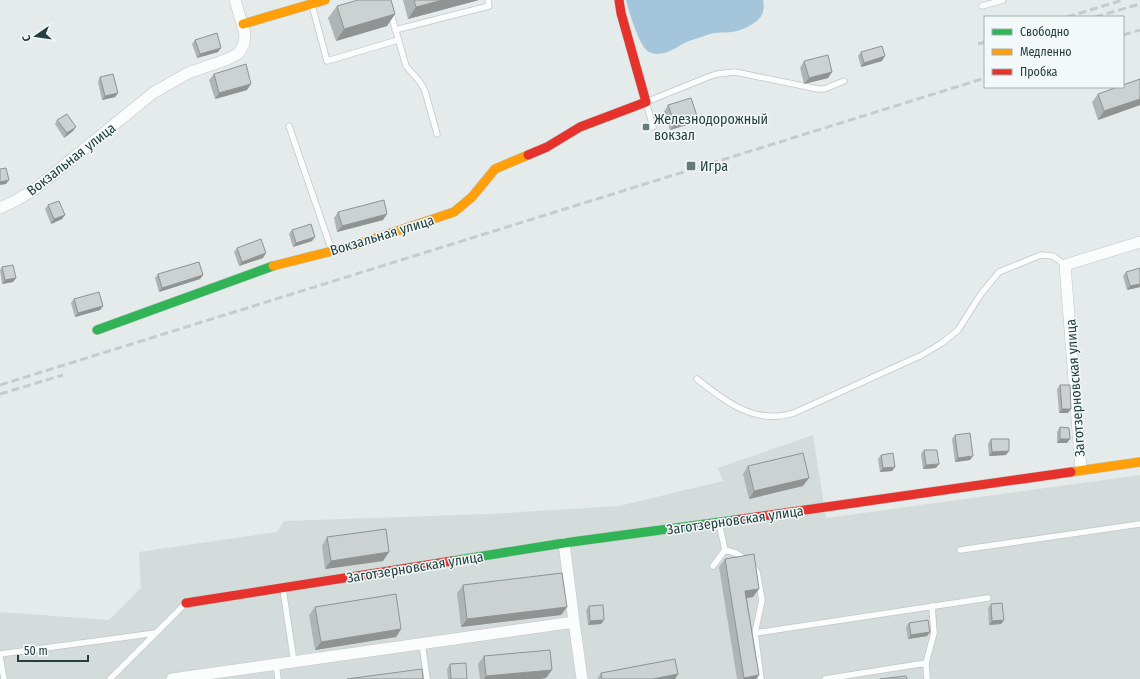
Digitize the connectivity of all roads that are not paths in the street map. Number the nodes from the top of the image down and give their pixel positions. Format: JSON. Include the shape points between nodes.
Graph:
{"nodes":[{"id":1,"x":235,"y":0,"type":"edge"},
{"id":2,"x":325,"y":0,"type":"edge"},
{"id":3,"x":387,"y":0,"type":"edge"},
{"id":4,"x":488,"y":0,"type":"edge"},
{"id":5,"x":619,"y":0,"type":"edge"},
{"id":6,"x":1002,"y":0,"type":"edge"},
{"id":7,"x":309,"y":3,"type":"edge"},
{"id":8,"x":982,"y":6,"type":"dead end"},
{"id":9,"x":242,"y":24,"type":"junction"},
{"id":10,"x":395,"y":30,"type":"junction"},
{"id":11,"x":398,"y":40,"type":"junction"},
{"id":12,"x":844,"y":81,"type":"dead end"},
{"id":13,"x":646,"y":102,"type":"junction"},
{"id":14,"x":289,"y":126,"type":"dead end"},
{"id":15,"x":653,"y":127,"type":"dead end"},
{"id":16,"x":437,"y":134,"type":"dead end"},
{"id":17,"x":0,"y":208,"type":"edge"},
{"id":18,"x":1140,"y":242,"type":"edge"},
{"id":19,"x":332,"y":251,"type":"junction"},
{"id":20,"x":1065,"y":265,"type":"junction"},
{"id":21,"x":97,"y":330,"type":"dead end"},
{"id":22,"x":697,"y":379,"type":"dead end"},
{"id":23,"x":1140,"y":462,"type":"edge"},
{"id":24,"x":1081,"y":470,"type":"junction"},
{"id":25,"x":719,"y":523,"type":"junction"},
{"id":26,"x":1140,"y":524,"type":"edge"},
{"id":27,"x":564,"y":543,"type":"junction"},
{"id":28,"x":725,"y":550,"type":"junction"},
{"id":29,"x":960,"y":550,"type":"dead end"},
{"id":30,"x":713,"y":566,"type":"dead end"},
{"id":31,"x":283,"y":588,"type":"junction"},
{"id":32,"x":988,"y":598,"type":"dead end"},
{"id":33,"x":186,"y":603,"type":"joint"},
{"id":34,"x":932,"y":606,"type":"junction"},
{"id":35,"x":574,"y":622,"type":"junction"},
{"id":36,"x":156,"y":633,"type":"junction"},
{"id":37,"x":755,"y":633,"type":"junction"},
{"id":38,"x":422,"y":644,"type":"junction"},
{"id":39,"x":0,"y":654,"type":"edge"},
{"id":40,"x":0,"y":657,"type":"edge"},
{"id":41,"x":294,"y":662,"type":"junction"},
{"id":42,"x":926,"y":663,"type":"junction"},
{"id":43,"x":276,"y":664,"type":"junction"},
{"id":44,"x":194,"y":678,"type":"edge"},
{"id":45,"x":4,"y":679,"type":"edge"},
{"id":46,"x":110,"y":679,"type":"edge"},
{"id":47,"x":172,"y":679,"type":"edge"},
{"id":48,"x":278,"y":679,"type":"edge"},
{"id":49,"x":427,"y":679,"type":"edge"},
{"id":50,"x":582,"y":679,"type":"edge"},
{"id":51,"x":762,"y":679,"type":"edge"},
{"id":52,"x":825,"y":679,"type":"edge"},
{"id":53,"x":927,"y":679,"type":"edge"}],
"edges":[{"from":1,"to":9,"type":"street","name":"Вокзальная улица"},
{"from":2,"to":7,"type":"street"},
{"from":3,"to":10,"type":"lane"},
{"from":4,"to":10,"type":"lane","via":[[489,6]]},
{"from":5,"to":13,"type":"street"},
{"from":6,"to":8,"type":"lane"},
{"from":7,"to":9,"type":"street"},
{"from":7,"to":11,"type":"lane","via":[[327,61]]},
{"from":9,"to":17,"type":"street","name":"Вокзальная улица","via":[[244,44],[239,53],[188,74],[153,94],[35,189]]},
{"from":10,"to":11,"type":"lane"},
{"from":11,"to":16,"type":"lane","via":[[406,66],[425,91]]},
{"from":12,"to":13,"type":"lane","via":[[812,89],[735,72],[717,74]]},
{"from":13,"to":15,"type":"lane"},
{"from":13,"to":19,"type":"street","name":"Вокзальная улица","via":[[580,127],[547,147],[495,169],[473,198],[454,212]]},
{"from":14,"to":19,"type":"lane"},
{"from":18,"to":20,"type":"street"},
{"from":19,"to":21,"type":"street","name":"Вокзальная улица","via":[[278,264]]},
{"from":20,"to":22,"type":"lane","via":[[1053,256],[1041,255],[999,272],[958,330],[942,343],[922,355],[794,413],[760,416],[734,406]]},
{"from":20,"to":24,"type":"street","name":"Заготзерновская улица"},
{"from":23,"to":24,"type":"street"},
{"from":24,"to":25,"type":"street","name":"Заготзерновская улица"},
{"from":25,"to":27,"type":"street","name":"Заготзерновская улица"},
{"from":25,"to":28,"type":"lane"},
{"from":26,"to":29,"type":"lane"},
{"from":27,"to":31,"type":"street","name":"Заготзерновская улица"},
{"from":27,"to":35,"type":"street"},
{"from":28,"to":30,"type":"lane"},
{"from":28,"to":37,"type":"lane","via":[[749,561],[757,572],[762,600]]},
{"from":31,"to":33,"type":"street","name":"Заготзерновская улица"},
{"from":31,"to":41,"type":"lane"},
{"from":32,"to":34,"type":"lane"},
{"from":33,"to":36,"type":"lane"},
{"from":34,"to":37,"type":"lane"},
{"from":34,"to":42,"type":"lane","via":[[934,633]]},
{"from":35,"to":38,"type":"street"},
{"from":35,"to":50,"type":"street"},
{"from":36,"to":39,"type":"lane"},
{"from":36,"to":46,"type":"lane"},
{"from":37,"to":51,"type":"lane"},
{"from":38,"to":41,"type":"street"},
{"from":38,"to":49,"type":"lane"},
{"from":40,"to":45,"type":"lane"},
{"from":41,"to":43,"type":"street"},
{"from":42,"to":52,"type":"lane"},
{"from":42,"to":53,"type":"lane"},
{"from":43,"to":44,"type":"street"},
{"from":43,"to":48,"type":"lane"},
{"from":44,"to":47,"type":"street"}]}
